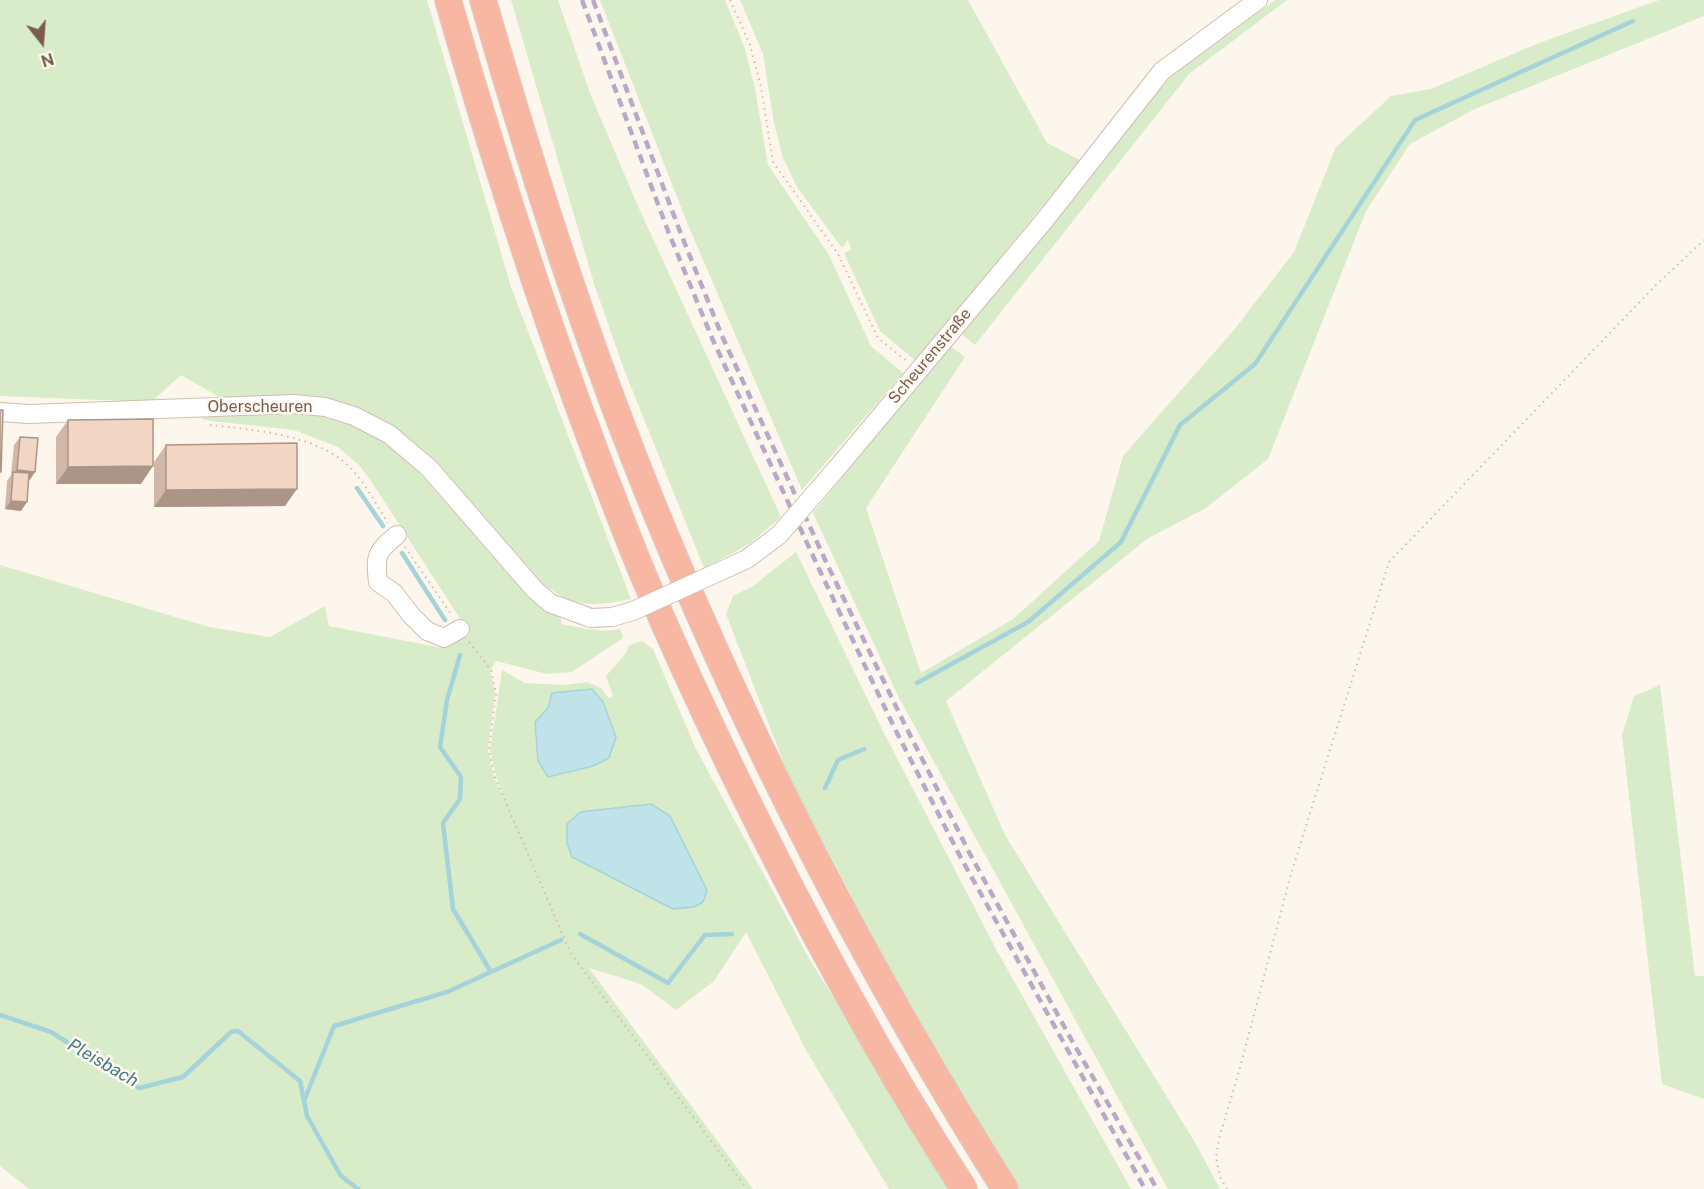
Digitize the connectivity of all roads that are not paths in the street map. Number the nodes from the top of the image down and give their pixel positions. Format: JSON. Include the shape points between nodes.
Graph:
{"nodes":[{"id":1,"x":448,"y":0,"type":"edge"},
{"id":2,"x":483,"y":0,"type":"edge"},
{"id":3,"x":1258,"y":0,"type":"edge"},
{"id":4,"x":0,"y":412,"type":"edge"},
{"id":5,"x":397,"y":535,"type":"road end"},
{"id":6,"x":550,"y":603,"type":"joint"},
{"id":7,"x":460,"y":629,"type":"road end"},
{"id":8,"x":964,"y":1189,"type":"edge"},
{"id":9,"x":1005,"y":1189,"type":"edge"}],
"edges":[{"from":1,"to":8,"type":"highway","via":[[523,248],[569,381],[649,586],[714,733],[816,935]]},
{"from":2,"to":9,"type":"highway","via":[[552,227],[597,357],[656,514],[727,676],[847,919]]},
{"from":3,"to":6,"type":"street","name":"Scheurenstraße","bridge":true,"via":[[1162,71],[1044,221],[779,535],[747,559],[633,611],[591,618]]},
{"from":4,"to":6,"type":"street","name":"Oberscheuren","via":[[294,405],[325,407],[354,416],[389,434],[429,468]]},
{"from":5,"to":7,"type":"street","via":[[381,548],[376,562],[378,582],[394,593],[428,631],[444,638]]}]}
